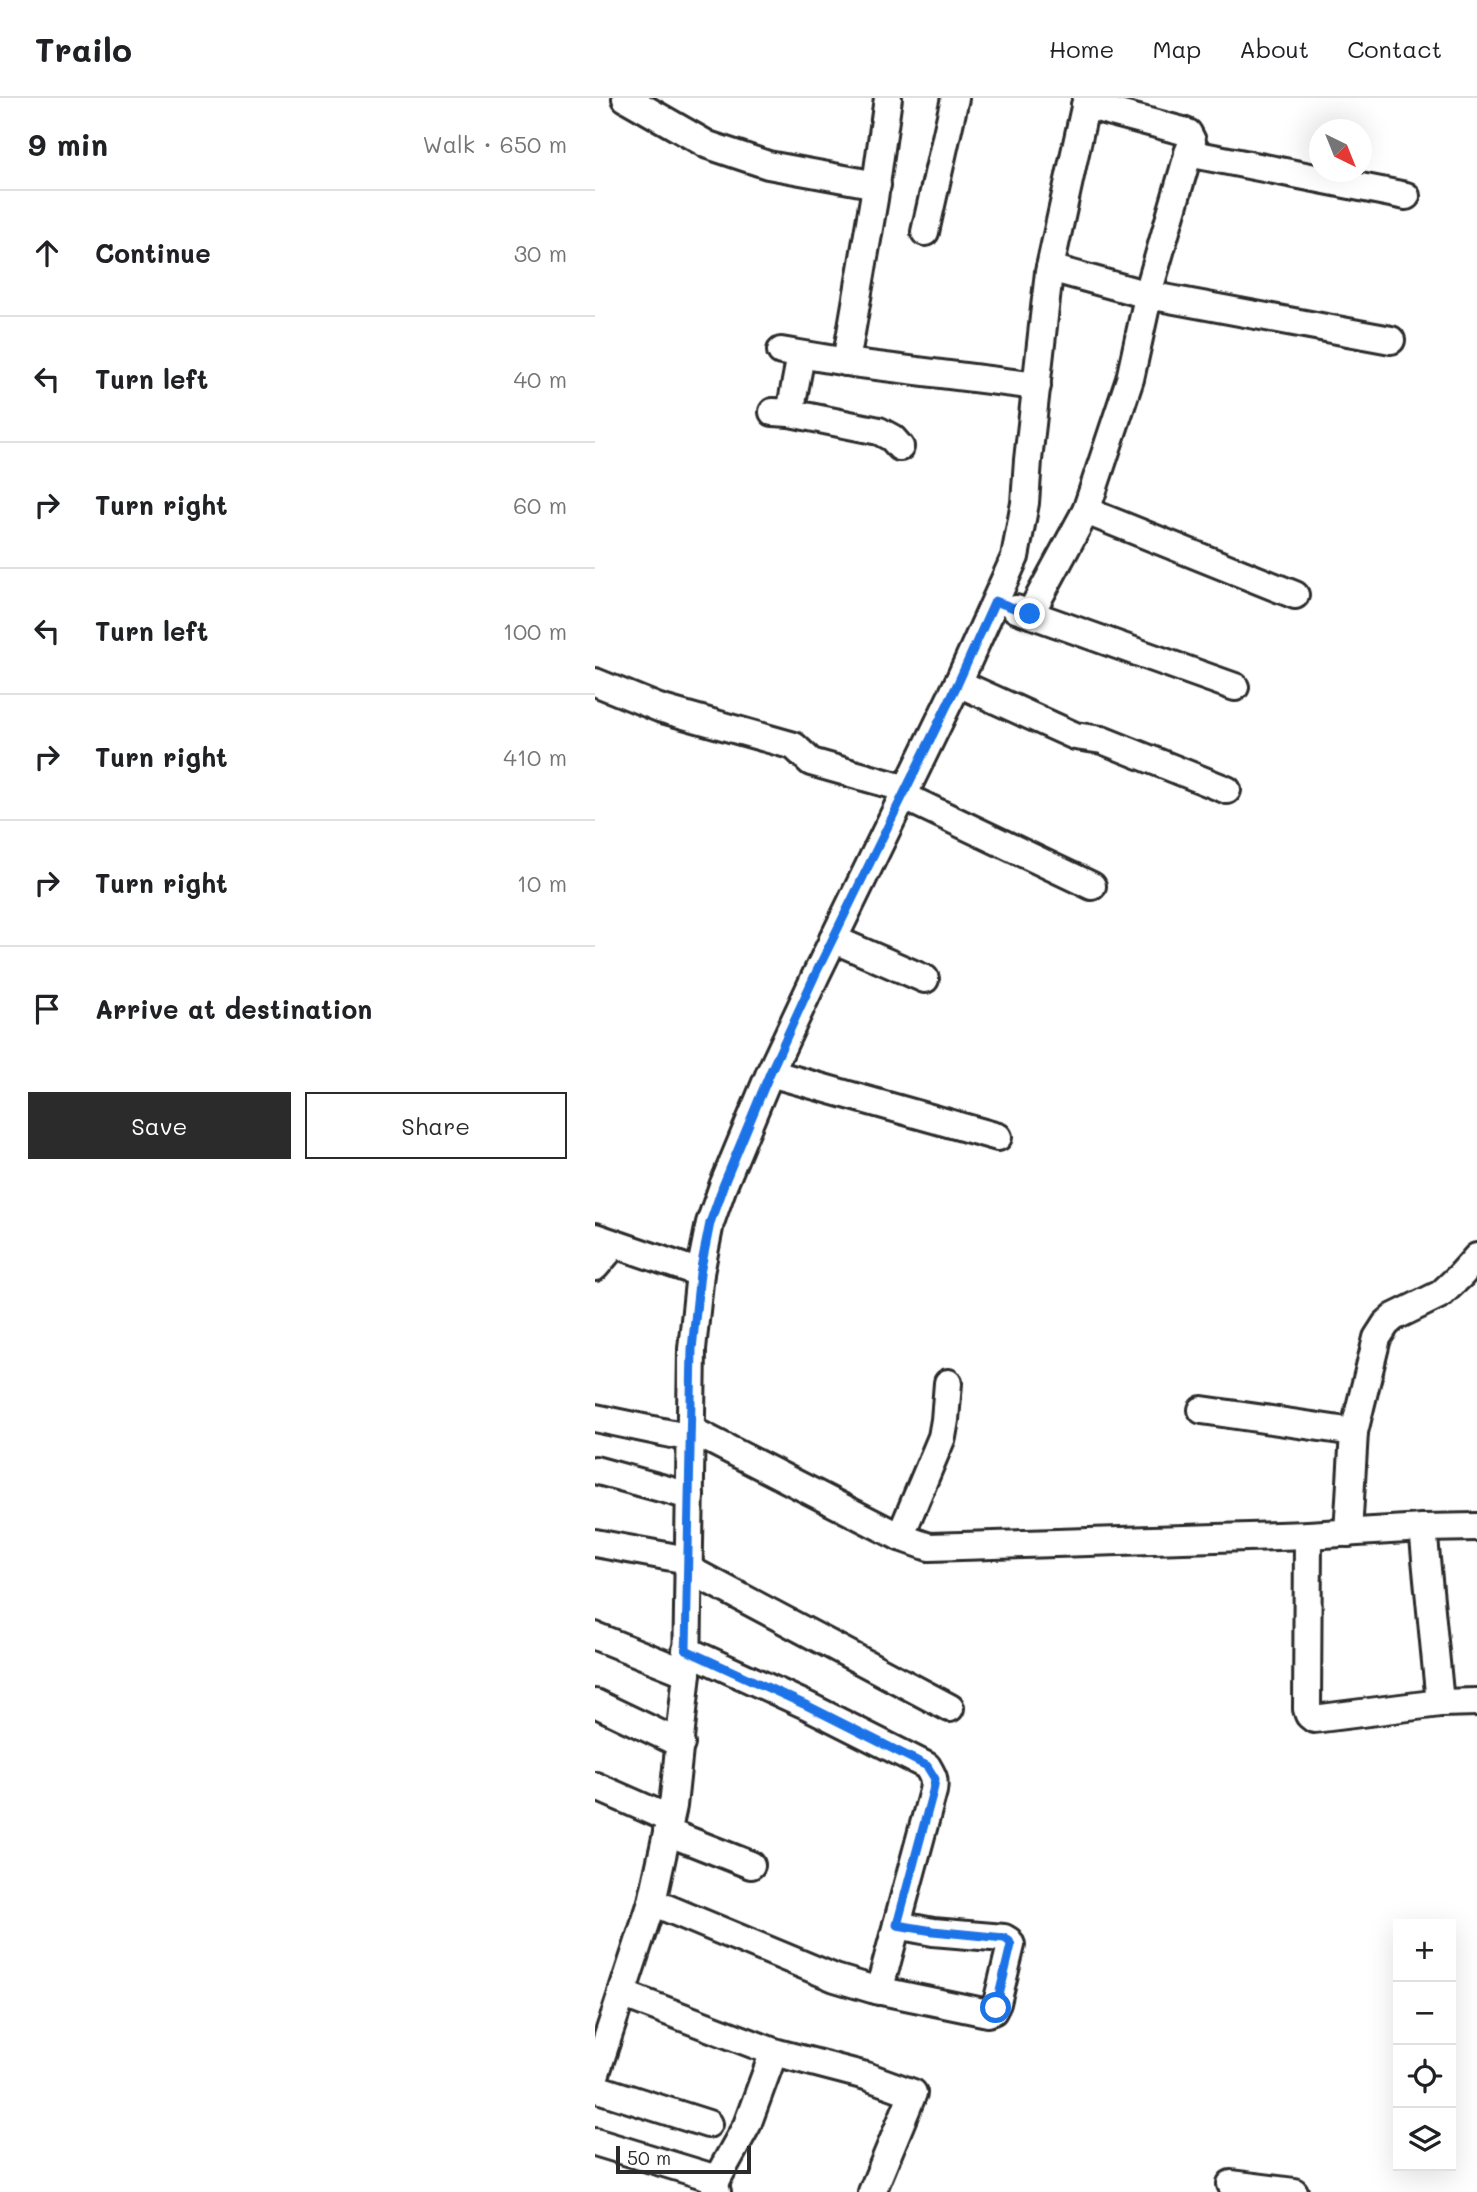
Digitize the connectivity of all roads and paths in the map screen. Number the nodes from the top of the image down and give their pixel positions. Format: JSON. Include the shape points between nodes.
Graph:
{"nodes":[{"id":1,"x":626,"y":98,"type":"edge"},
{"id":2,"x":888,"y":98,"type":"edge"},
{"id":3,"x":955,"y":98,"type":"edge"},
{"id":4,"x":1086,"y":102,"type":"edge"},
{"id":5,"x":1188,"y":153,"type":"junction"},
{"id":6,"x":877,"y":184,"type":"junction"},
{"id":7,"x":1406,"y":196,"type":"dead end"},
{"id":8,"x":925,"y":232,"type":"dead end"},
{"id":9,"x":1050,"y":268,"type":"junction"},
{"id":10,"x":1149,"y":295,"type":"junction"},
{"id":11,"x":1391,"y":340,"type":"dead end"},
{"id":12,"x":846,"y":362,"type":"junction"},
{"id":13,"x":1037,"y":386,"type":"junction"},
{"id":14,"x":900,"y":447,"type":"dead end"},
{"id":15,"x":1086,"y":511,"type":"junction"},
{"id":16,"x":1295,"y":595,"type":"dead end"},
{"id":17,"x":995,"y":601,"type":"junction"},
{"id":18,"x":1030,"y":614,"type":"junction"},
{"id":19,"x":595,"y":682,"type":"edge"},
{"id":20,"x":958,"y":683,"type":"junction"},
{"id":21,"x":1235,"y":687,"type":"dead end"},
{"id":22,"x":1227,"y":790,"type":"dead end"},
{"id":23,"x":905,"y":792,"type":"junction"},
{"id":24,"x":1092,"y":886,"type":"dead end"},
{"id":25,"x":833,"y":939,"type":"junction"},
{"id":26,"x":925,"y":979,"type":"dead end"},
{"id":27,"x":770,"y":1073,"type":"junction"},
{"id":28,"x":997,"y":1137,"type":"dead end"},
{"id":29,"x":605,"y":1241,"type":"edge"},
{"id":30,"x":1477,"y":1257,"type":"edge"},
{"id":31,"x":595,"y":1267,"type":"edge"},
{"id":32,"x":700,"y":1273,"type":"junction"},
{"id":33,"x":948,"y":1383,"type":"dead end"},
{"id":34,"x":1202,"y":1410,"type":"dead end"},
{"id":35,"x":595,"y":1418,"type":"edge"},
{"id":36,"x":1354,"y":1432,"type":"junction"},
{"id":37,"x":691,"y":1434,"type":"junction"},
{"id":38,"x":595,"y":1470,"type":"edge"},
{"id":39,"x":690,"y":1496,"type":"junction"},
{"id":40,"x":1477,"y":1527,"type":"edge"},
{"id":41,"x":1423,"y":1528,"type":"junction"},
{"id":42,"x":1348,"y":1533,"type":"junction"},
{"id":43,"x":1308,"y":1535,"type":"junction"},
{"id":44,"x":900,"y":1537,"type":"junction"},
{"id":45,"x":595,"y":1542,"type":"edge"},
{"id":46,"x":688,"y":1565,"type":"junction"},
{"id":47,"x":595,"y":1636,"type":"edge"},
{"id":48,"x":686,"y":1661,"type":"junction"},
{"id":49,"x":1477,"y":1702,"type":"edge"},
{"id":50,"x":595,"y":1703,"type":"edge"},
{"id":51,"x":1440,"y":1703,"type":"junction"},
{"id":52,"x":950,"y":1708,"type":"dead end"},
{"id":53,"x":681,"y":1744,"type":"junction"},
{"id":54,"x":595,"y":1786,"type":"edge"},
{"id":55,"x":669,"y":1825,"type":"junction"},
{"id":56,"x":751,"y":1865,"type":"dead end"},
{"id":57,"x":652,"y":1902,"type":"junction"},
{"id":58,"x":897,"y":1925,"type":"junction"},
{"id":59,"x":879,"y":1991,"type":"junction"},
{"id":60,"x":622,"y":1994,"type":"junction"},
{"id":61,"x":774,"y":2052,"type":"junction"},
{"id":62,"x":595,"y":2076,"type":"edge"},
{"id":63,"x":595,"y":2088,"type":"edge"},
{"id":64,"x":708,"y":2124,"type":"dead end"},
{"id":65,"x":595,"y":2142,"type":"edge"},
{"id":66,"x":1231,"y":2184,"type":"dead end"},
{"id":67,"x":717,"y":2185,"type":"edge"},
{"id":68,"x":1279,"y":2191,"type":"edge"},
{"id":69,"x":872,"y":2192,"type":"edge"}],
"edges":[{"from":1,"to":6,"type":"street","via":[[708,145],[768,165]]},
{"from":2,"to":6,"type":"street"},
{"from":3,"to":8,"type":"street"},
{"from":4,"to":5,"type":"street","via":[[1188,133],[1192,141]]},
{"from":4,"to":9,"type":"street"},
{"from":5,"to":7,"type":"street"},
{"from":5,"to":10,"type":"street"},
{"from":6,"to":12,"type":"street"},
{"from":9,"to":10,"type":"street"},
{"from":9,"to":13,"type":"street"},
{"from":10,"to":11,"type":"street"},
{"from":10,"to":15,"type":"street","via":[[1130,379]]},
{"from":12,"to":13,"type":"street"},
{"from":12,"to":14,"type":"street","via":[[791,353],[782,413],[879,431]]},
{"from":13,"to":17,"type":"street","via":[[1021,532]]},
{"from":15,"to":16,"type":"street"},
{"from":15,"to":18,"type":"street"},
{"from":17,"to":18,"type":"street"},
{"from":17,"to":20,"type":"street"},
{"from":18,"to":21,"type":"street"},
{"from":19,"to":23,"type":"street","via":[[659,708],[794,746],[811,762]]},
{"from":20,"to":22,"type":"street","via":[[1075,736],[1102,740]]},
{"from":20,"to":23,"type":"street"},
{"from":23,"to":24,"type":"street"},
{"from":23,"to":25,"type":"street"},
{"from":25,"to":26,"type":"street"},
{"from":25,"to":27,"type":"street"},
{"from":27,"to":28,"type":"street"},
{"from":27,"to":32,"type":"street","via":[[716,1204]]},
{"from":29,"to":31,"type":"street"},
{"from":29,"to":32,"type":"street"},
{"from":30,"to":36,"type":"street","via":[[1441,1294],[1394,1317],[1381,1331]]},
{"from":32,"to":37,"type":"street","via":[[692,1349]]},
{"from":33,"to":44,"type":"street","via":[[942,1437]]},
{"from":34,"to":36,"type":"street"},
{"from":35,"to":37,"type":"street"},
{"from":36,"to":42,"type":"street"},
{"from":37,"to":39,"type":"street"},
{"from":37,"to":44,"type":"street"},
{"from":38,"to":39,"type":"street"},
{"from":39,"to":46,"type":"street"},
{"from":40,"to":41,"type":"street"},
{"from":41,"to":42,"type":"street"},
{"from":41,"to":51,"type":"street"},
{"from":42,"to":43,"type":"street"},
{"from":43,"to":44,"type":"street","via":[[947,1548],[929,1548]]},
{"from":43,"to":51,"type":"street","via":[[1309,1715],[1314,1719]]},
{"from":45,"to":46,"type":"street"},
{"from":46,"to":48,"type":"street"},
{"from":46,"to":52,"type":"street"},
{"from":47,"to":48,"type":"street"},
{"from":48,"to":53,"type":"street"},
{"from":48,"to":58,"type":"street","via":[[808,1706],[927,1766],[935,1779],[933,1791]]},
{"from":49,"to":51,"type":"street"},
{"from":50,"to":53,"type":"street"},
{"from":53,"to":55,"type":"street"},
{"from":54,"to":55,"type":"street"},
{"from":55,"to":56,"type":"street"},
{"from":55,"to":57,"type":"street"},
{"from":57,"to":59,"type":"street","via":[[835,1978]]},
{"from":57,"to":60,"type":"street"},
{"from":58,"to":59,"type":"street"},
{"from":58,"to":59,"type":"street","via":[[1009,1941],[997,2003],[988,2013]]},
{"from":60,"to":61,"type":"street"},
{"from":60,"to":62,"type":"street"},
{"from":61,"to":67,"type":"street","via":[[747,2125]]},
{"from":61,"to":69,"type":"street","via":[[913,2094]]},
{"from":63,"to":64,"type":"street"},
{"from":65,"to":67,"type":"street"},
{"from":66,"to":68,"type":"street"}]}
